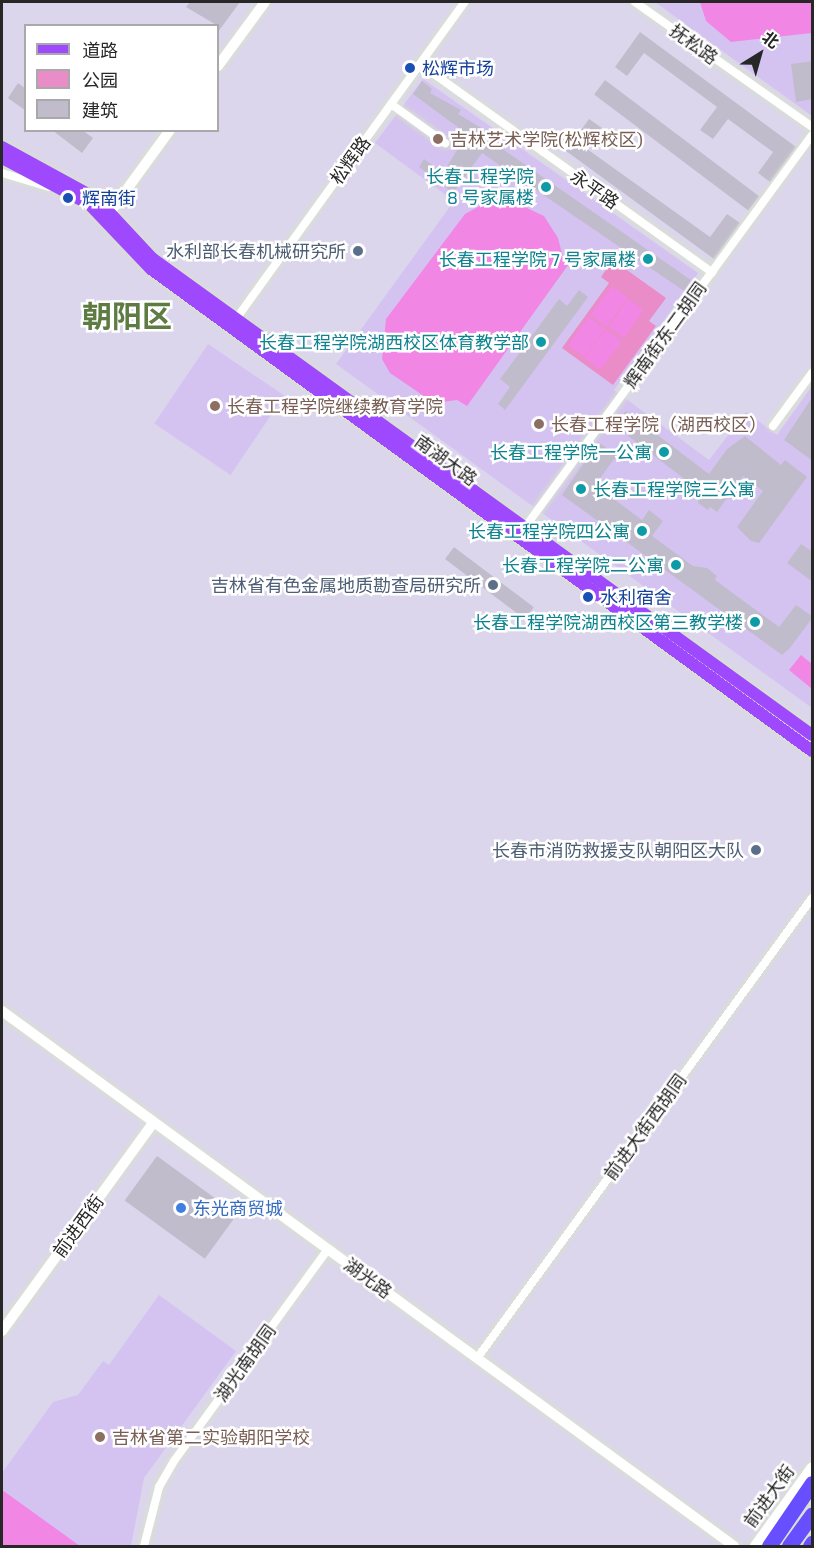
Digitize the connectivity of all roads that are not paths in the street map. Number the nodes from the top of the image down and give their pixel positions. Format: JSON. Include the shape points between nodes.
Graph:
{"nodes":[{"id":1,"x":265,"y":2,"type":"edge"},
{"id":2,"x":465,"y":2,"type":"edge"},
{"id":3,"x":635,"y":2,"type":"edge"},
{"id":4,"x":420,"y":64,"type":"junction"},
{"id":5,"x":219,"y":65,"type":"edge"},
{"id":6,"x":391,"y":104,"type":"junction"},
{"id":7,"x":813,"y":127,"type":"edge"},
{"id":8,"x":169,"y":132,"type":"edge"},
{"id":9,"x":813,"y":135,"type":"edge"},
{"id":10,"x":445,"y":143,"type":"dead end"},
{"id":11,"x":2,"y":147,"type":"edge"},
{"id":12,"x":2,"y":158,"type":"edge"},
{"id":13,"x":2,"y":173,"type":"edge"},
{"id":14,"x":64,"y":192,"type":"junction"},
{"id":15,"x":108,"y":214,"type":"junction"},
{"id":16,"x":711,"y":272,"type":"junction"},
{"id":17,"x":236,"y":320,"type":"junction"},
{"id":18,"x":813,"y":373,"type":"edge"},
{"id":19,"x":772,"y":426,"type":"dead end"},
{"id":20,"x":522,"y":531,"type":"junction"},
{"id":21,"x":813,"y":735,"type":"edge"},
{"id":22,"x":813,"y":751,"type":"edge"},
{"id":23,"x":813,"y":897,"type":"edge"},
{"id":24,"x":2,"y":1011,"type":"edge"},
{"id":25,"x":154,"y":1122,"type":"junction"},
{"id":26,"x":328,"y":1249,"type":"junction"},
{"id":27,"x":2,"y":1331,"type":"edge"},
{"id":28,"x":478,"y":1357,"type":"junction"},
{"id":29,"x":813,"y":1467,"type":"edge"},
{"id":30,"x":813,"y":1483,"type":"edge"},
{"id":31,"x":813,"y":1505,"type":"edge"},
{"id":32,"x":813,"y":1514,"type":"edge"},
{"id":33,"x":144,"y":1546,"type":"edge"},
{"id":34,"x":734,"y":1546,"type":"edge"},
{"id":35,"x":755,"y":1546,"type":"edge"},
{"id":36,"x":769,"y":1546,"type":"edge"},
{"id":37,"x":783,"y":1546,"type":"edge"},
{"id":38,"x":789,"y":1546,"type":"edge"}],
"edges":[{"from":1,"to":5,"type":"street"},
{"from":2,"to":4,"type":"street","name":"松辉路"},
{"from":3,"to":7,"type":"street","name":"抚松路"},
{"from":4,"to":6,"type":"street","name":"松辉路"},
{"from":4,"to":16,"type":"street","name":"永平路"},
{"from":6,"to":10,"type":"street"},
{"from":6,"to":17,"type":"street","name":"松辉路"},
{"from":8,"to":15,"type":"street"},
{"from":9,"to":16,"type":"street","name":"辉南街东二胡同"},
{"from":11,"to":15,"type":"main road","name":"南湖大路"},
{"from":12,"to":14,"type":"main road","name":"南湖大路"},
{"from":13,"to":14,"type":"street"},
{"from":14,"to":15,"type":"main road","name":"南湖大路"},
{"from":15,"to":17,"type":"main road","name":"南湖大路","via":[[152,258]]},
{"from":15,"to":20,"type":"main road","name":"南湖大路","via":[[151,268]]},
{"from":16,"to":20,"type":"street","name":"辉南街东二胡同","via":[[700,281]]},
{"from":17,"to":20,"type":"main road","name":"南湖大路"},
{"from":18,"to":19,"type":"street"},
{"from":20,"to":21,"type":"main road","name":"南湖大路"},
{"from":20,"to":22,"type":"main road","name":"南湖大路"},
{"from":23,"to":28,"type":"street","name":"前进大街西胡同"},
{"from":24,"to":25,"type":"street","name":"湖光路"},
{"from":25,"to":26,"type":"street","name":"湖光路"},
{"from":25,"to":27,"type":"street","name":"前进西街"},
{"from":26,"to":28,"type":"street","name":"湖光路"},
{"from":26,"to":33,"type":"street","name":"湖光南胡同","via":[[174,1461],[159,1487]]},
{"from":28,"to":34,"type":"street","name":"湖光路"},
{"from":29,"to":35,"type":"street","name":"前进大街"},
{"from":30,"to":36,"type":"highway"},
{"from":31,"to":37,"type":"main road"},
{"from":32,"to":38,"type":"highway"}]}
